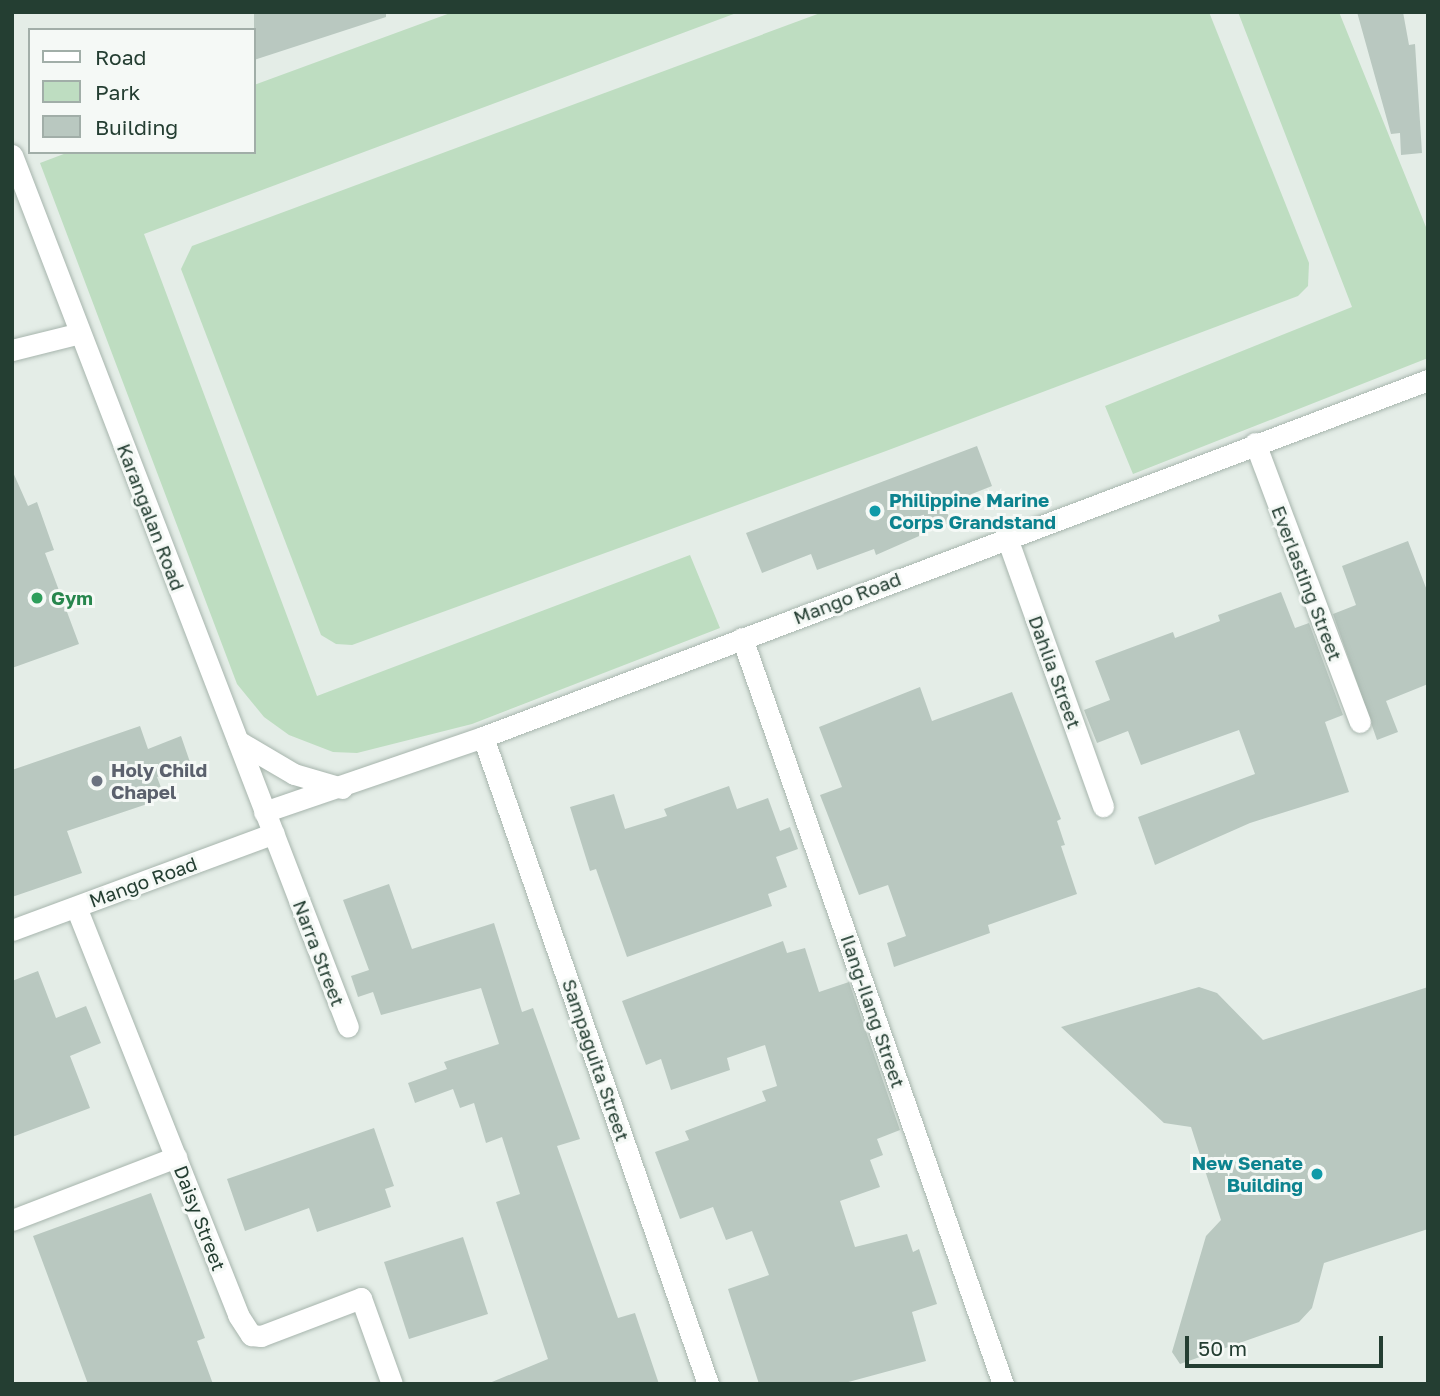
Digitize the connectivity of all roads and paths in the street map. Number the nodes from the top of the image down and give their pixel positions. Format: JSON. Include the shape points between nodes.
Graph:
{"nodes":[{"id":1,"x":12,"y":155,"type":"edge"},
{"id":2,"x":80,"y":333,"type":"junction"},
{"id":3,"x":12,"y":350,"type":"edge"},
{"id":4,"x":1428,"y":380,"type":"edge"},
{"id":5,"x":1255,"y":443,"type":"junction"},
{"id":6,"x":1007,"y":538,"type":"junction"},
{"id":7,"x":741,"y":638,"type":"junction"},
{"id":8,"x":1360,"y":722,"type":"dead end"},
{"id":9,"x":483,"y":737,"type":"junction"},
{"id":10,"x":238,"y":741,"type":"junction"},
{"id":11,"x":342,"y":788,"type":"junction"},
{"id":12,"x":1103,"y":806,"type":"dead end"},
{"id":13,"x":264,"y":812,"type":"junction"},
{"id":14,"x":274,"y":833,"type":"junction"},
{"id":15,"x":290,"y":878,"type":"joint"},
{"id":16,"x":76,"y":907,"type":"junction"},
{"id":17,"x":12,"y":930,"type":"edge"},
{"id":18,"x":348,"y":1027,"type":"dead end"},
{"id":19,"x":176,"y":1157,"type":"junction"},
{"id":20,"x":12,"y":1220,"type":"edge"},
{"id":21,"x":393,"y":1384,"type":"edge"},
{"id":22,"x":708,"y":1384,"type":"edge"},
{"id":23,"x":1003,"y":1384,"type":"edge"}],
"edges":[{"from":1,"to":2,"type":"street","name":"Karangalan Road"},
{"from":2,"to":3,"type":"street"},
{"from":2,"to":10,"type":"street","name":"Karangalan Road"},
{"from":4,"to":5,"type":"street","name":"Mango Road"},
{"from":5,"to":6,"type":"street","name":"Mango Road"},
{"from":5,"to":8,"type":"street","name":"Everlasting Street"},
{"from":6,"to":7,"type":"street","name":"Mango Road"},
{"from":6,"to":12,"type":"street","name":"Dahlia Street"},
{"from":7,"to":9,"type":"street","name":"Mango Road"},
{"from":7,"to":23,"type":"street","name":"Ilang-Ilang Street"},
{"from":9,"to":11,"type":"street","name":"Mango Road"},
{"from":9,"to":22,"type":"street","name":"Sampaguita Street"},
{"from":10,"to":11,"type":"street","via":[[294,774]]},
{"from":10,"to":13,"type":"street","name":"Karangalan Road"},
{"from":11,"to":13,"type":"street","name":"Mango Road"},
{"from":13,"to":14,"type":"street","name":"Karangalan Road"},
{"from":14,"to":15,"type":"street","name":"Karangalan Road"},
{"from":14,"to":16,"type":"street","name":"Mango Road"},
{"from":15,"to":18,"type":"street","name":"Narra Street"},
{"from":16,"to":17,"type":"street","name":"Mango Road"},
{"from":16,"to":19,"type":"street","name":"Daisy Street"},
{"from":19,"to":20,"type":"street"},
{"from":19,"to":21,"type":"street","name":"Daisy Street","via":[[238,1315],[251,1335],[261,1336],[361,1298]]}]}
